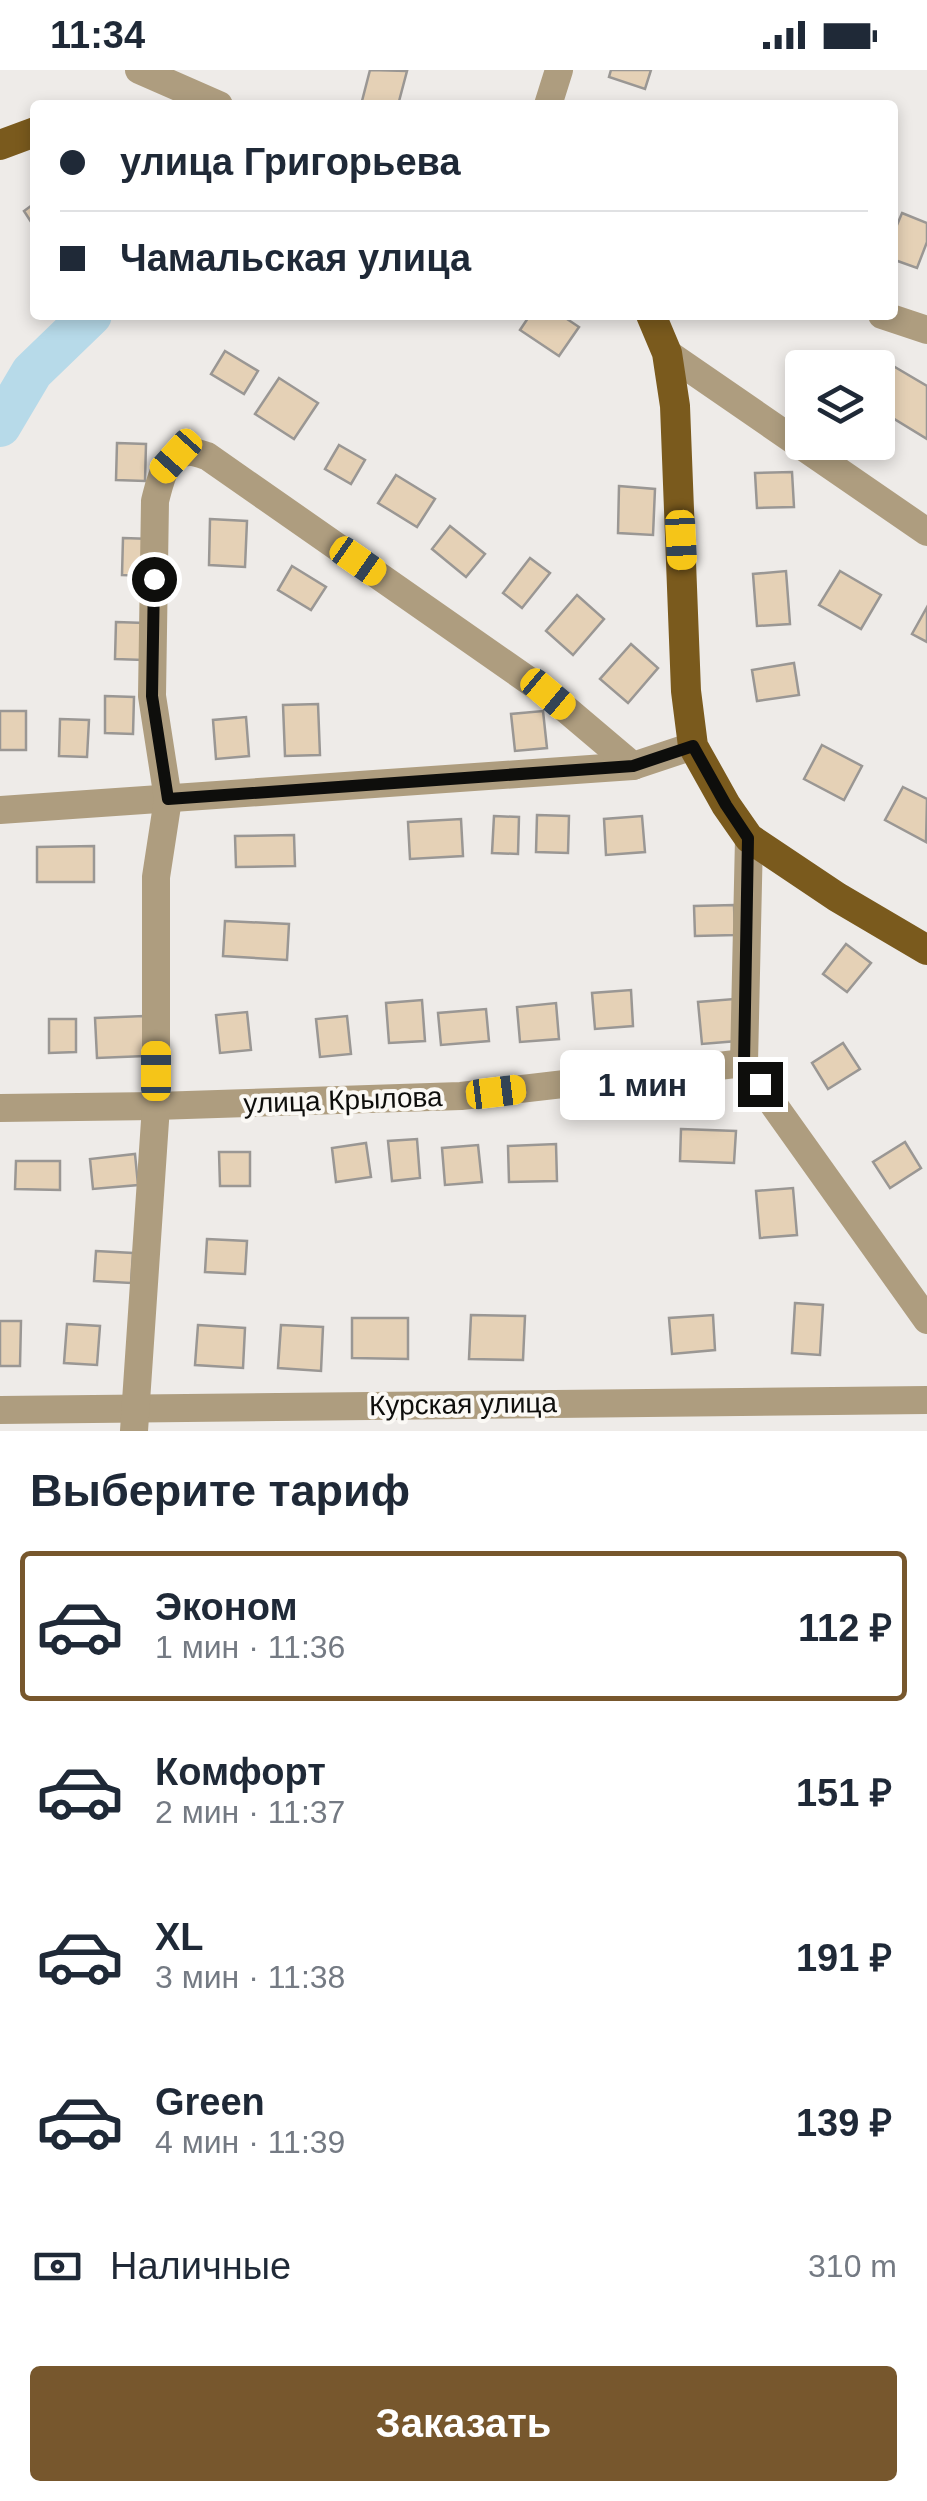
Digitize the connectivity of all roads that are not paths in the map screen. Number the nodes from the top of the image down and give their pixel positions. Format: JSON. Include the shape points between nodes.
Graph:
{"nodes":[{"id":1,"x":139,"y":70,"type":"edge"},
{"id":2,"x":559,"y":70,"type":"edge"},
{"id":3,"x":208,"y":100,"type":"edge"},
{"id":4,"x":550,"y":100,"type":"edge"},
{"id":5,"x":30,"y":134,"type":"edge"},
{"id":6,"x":0,"y":145,"type":"edge"},
{"id":7,"x":654,"y":320,"type":"edge"},
{"id":8,"x":897,"y":320,"type":"edge"},
{"id":9,"x":927,"y":330,"type":"edge"},
{"id":10,"x":666,"y":353,"type":"junction"},
{"id":11,"x":927,"y":532,"type":"edge"},
{"id":12,"x":693,"y":746,"type":"junction"},
{"id":13,"x":633,"y":766,"type":"junction"},
{"id":14,"x":168,"y":799,"type":"junction"},
{"id":15,"x":0,"y":810,"type":"edge"},
{"id":16,"x":748,"y":838,"type":"junction"},
{"id":17,"x":927,"y":950,"type":"edge"},
{"id":18,"x":744,"y":1063,"type":"junction"},
{"id":19,"x":156,"y":1106,"type":"junction"},
{"id":20,"x":0,"y":1108,"type":"edge"},
{"id":21,"x":927,"y":1320,"type":"edge"},
{"id":22,"x":927,"y":1400,"type":"edge"},
{"id":23,"x":0,"y":1410,"type":"edge"},
{"id":24,"x":135,"y":1419,"type":"edge"}],
"edges":[{"from":1,"to":3,"type":"street"},
{"from":2,"to":4,"type":"street"},
{"from":5,"to":6,"type":"main road"},
{"from":7,"to":10,"type":"main road"},
{"from":8,"to":9,"type":"street"},
{"from":10,"to":11,"type":"street"},
{"from":10,"to":12,"type":"main road","via":[[675,406]]},
{"from":12,"to":13,"type":"street"},
{"from":12,"to":16,"type":"main road"},
{"from":13,"to":14,"type":"street"},
{"from":13,"to":14,"type":"street","via":[[548,694],[208,456],[191,452],[176,456],[162,472],[155,501],[152,696]]},
{"from":14,"to":15,"type":"street"},
{"from":14,"to":19,"type":"street","via":[[156,877]]},
{"from":16,"to":17,"type":"main road"},
{"from":16,"to":18,"type":"street"},
{"from":18,"to":19,"type":"street","name":"улица Крылова","via":[[460,1096]]},
{"from":18,"to":21,"type":"street"},
{"from":19,"to":20,"type":"street","name":"улица Крылова"},
{"from":19,"to":24,"type":"street"},
{"from":22,"to":24,"type":"street","name":"Курская улица"},
{"from":23,"to":24,"type":"street","name":"Курская улица"}]}
